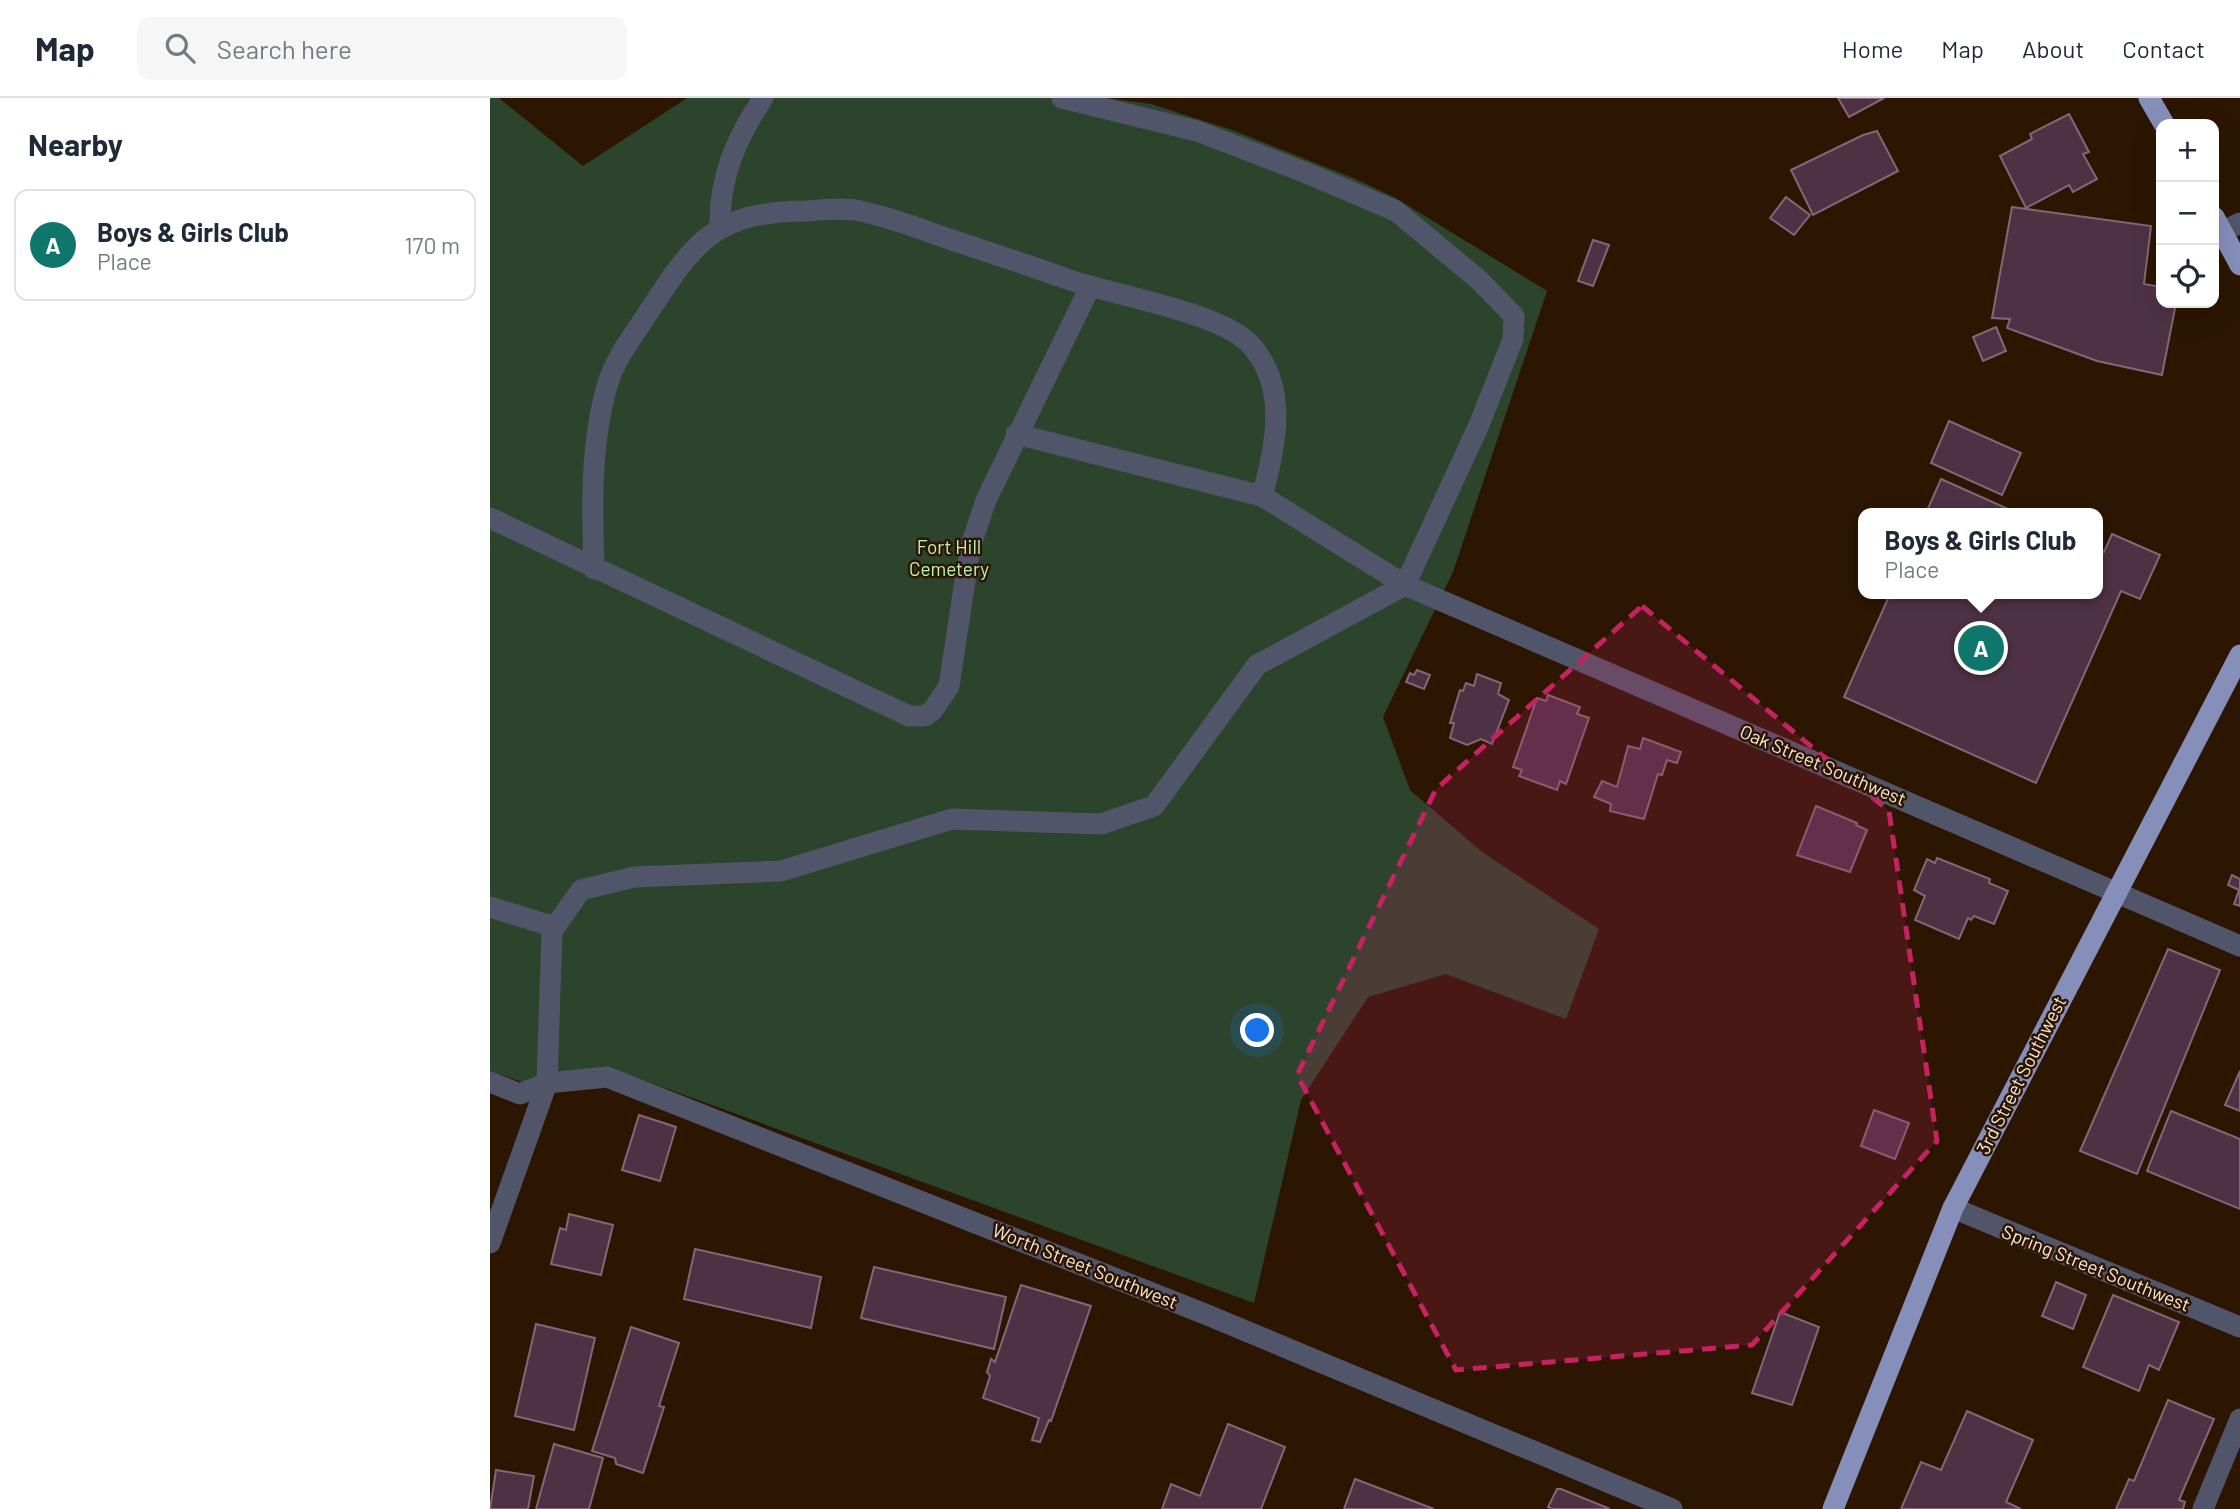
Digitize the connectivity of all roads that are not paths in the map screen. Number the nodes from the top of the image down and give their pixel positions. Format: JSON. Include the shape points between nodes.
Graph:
{"nodes":[{"id":1,"x":763,"y":98,"type":"edge"},
{"id":2,"x":1062,"y":98,"type":"edge"},
{"id":3,"x":2149,"y":98,"type":"edge"},
{"id":4,"x":2161,"y":119,"type":"edge"},
{"id":5,"x":2225,"y":224,"type":"edge"},
{"id":6,"x":720,"y":227,"type":"junction"},
{"id":7,"x":2240,"y":265,"type":"edge"},
{"id":8,"x":1090,"y":287,"type":"junction"},
{"id":9,"x":1016,"y":435,"type":"junction"},
{"id":10,"x":1262,"y":496,"type":"junction"},
{"id":11,"x":490,"y":518,"type":"edge"},
{"id":12,"x":594,"y":569,"type":"junction"},
{"id":13,"x":1405,"y":585,"type":"junction"},
{"id":14,"x":2240,"y":655,"type":"edge"},
{"id":15,"x":2116,"y":892,"type":"junction"},
{"id":16,"x":490,"y":907,"type":"edge"},
{"id":17,"x":555,"y":927,"type":"junction"},
{"id":18,"x":2240,"y":946,"type":"edge"},
{"id":19,"x":490,"y":1082,"type":"edge"},
{"id":20,"x":547,"y":1083,"type":"junction"},
{"id":21,"x":1953,"y":1208,"type":"junction"},
{"id":22,"x":490,"y":1243,"type":"edge"},
{"id":23,"x":2240,"y":1327,"type":"edge"},
{"id":24,"x":2240,"y":1419,"type":"edge"},
{"id":25,"x":1672,"y":1509,"type":"edge"},
{"id":26,"x":1833,"y":1509,"type":"edge"},
{"id":27,"x":2203,"y":1509,"type":"edge"}],
"edges":[{"from":1,"to":6,"type":"street","via":[[739,135],[720,202]]},
{"from":2,"to":13,"type":"street","via":[[1197,131],[1396,211],[1479,280],[1514,316],[1513,339],[1479,425]]},
{"from":3,"to":4,"type":"main road"},
{"from":5,"to":7,"type":"main road"},
{"from":6,"to":8,"type":"street","via":[[774,211],[858,210]]},
{"from":6,"to":12,"type":"street","via":[[702,239],[668,283],[609,380],[596,440]]},
{"from":8,"to":9,"type":"street"},
{"from":8,"to":10,"type":"street","via":[[1198,317],[1249,343],[1264,364],[1275,396],[1277,422]]},
{"from":9,"to":10,"type":"street","name":"Oak Street Southwest"},
{"from":9,"to":12,"type":"street","via":[[986,500],[971,548],[949,686],[925,716],[909,716]]},
{"from":10,"to":13,"type":"street","name":"Oak Street Southwest"},
{"from":11,"to":12,"type":"street"},
{"from":13,"to":15,"type":"street","name":"Oak Street Southwest"},
{"from":13,"to":17,"type":"street","via":[[1257,665],[1154,806],[1101,824],[952,819],[782,871],[634,877],[581,890]]},
{"from":14,"to":15,"type":"main road","name":"3rd Street Southwest"},
{"from":15,"to":18,"type":"street","name":"Oak Street Southwest"},
{"from":15,"to":21,"type":"main road","name":"3rd Street Southwest"},
{"from":16,"to":17,"type":"street"},
{"from":17,"to":20,"type":"street"},
{"from":19,"to":20,"type":"street","name":"Worth Street Southwest","via":[[520,1094]]},
{"from":20,"to":22,"type":"street"},
{"from":20,"to":25,"type":"street","name":"Worth Street Southwest","via":[[607,1077],[1205,1314]]},
{"from":21,"to":23,"type":"street","name":"Spring Street Southwest"},
{"from":21,"to":26,"type":"main road","name":"3rd Street Southwest"},
{"from":24,"to":27,"type":"street"}]}
